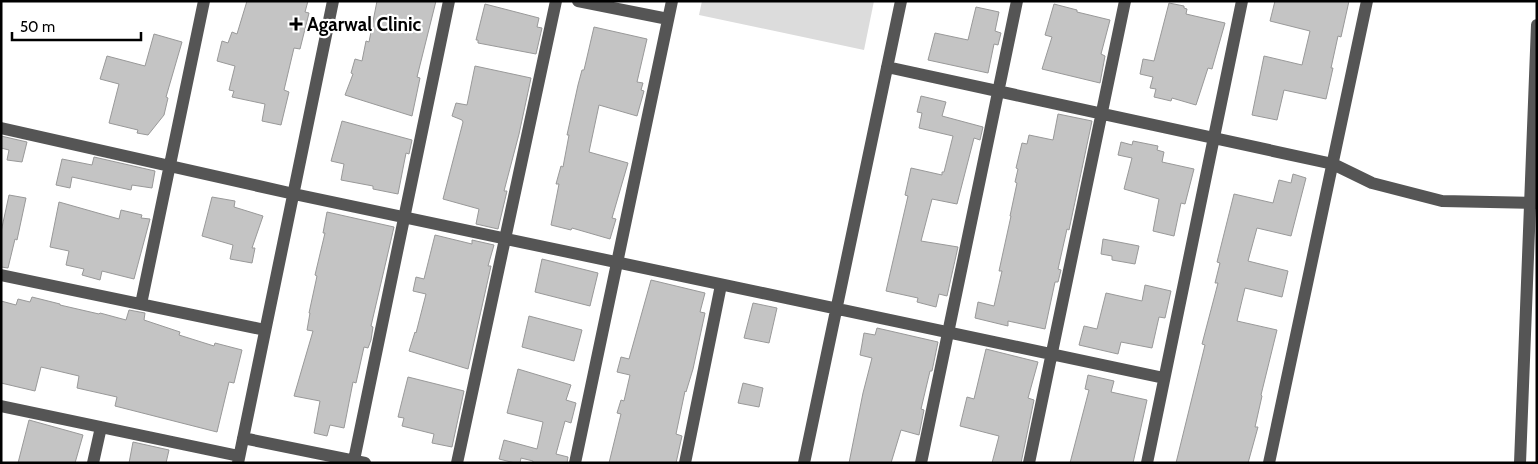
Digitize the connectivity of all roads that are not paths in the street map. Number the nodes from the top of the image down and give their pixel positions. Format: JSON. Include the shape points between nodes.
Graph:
{"nodes":[{"id":1,"x":204,"y":1,"type":"edge"},
{"id":2,"x":333,"y":1,"type":"edge"},
{"id":3,"x":449,"y":1,"type":"edge"},
{"id":4,"x":556,"y":1,"type":"edge"},
{"id":5,"x":578,"y":1,"type":"edge"},
{"id":6,"x":672,"y":1,"type":"edge"},
{"id":7,"x":901,"y":1,"type":"edge"},
{"id":8,"x":1016,"y":1,"type":"edge"},
{"id":9,"x":1125,"y":1,"type":"edge"},
{"id":10,"x":1242,"y":1,"type":"edge"},
{"id":11,"x":1367,"y":1,"type":"edge"},
{"id":12,"x":668,"y":19,"type":"junction"},
{"id":13,"x":1537,"y":25,"type":"edge"},
{"id":14,"x":887,"y":67,"type":"junction"},
{"id":15,"x":998,"y":91,"type":"junction"},
{"id":16,"x":1101,"y":114,"type":"junction"},
{"id":17,"x":1,"y":128,"type":"edge"},
{"id":18,"x":1214,"y":138,"type":"junction"},
{"id":19,"x":1333,"y":164,"type":"junction"},
{"id":20,"x":170,"y":166,"type":"junction"},
{"id":21,"x":294,"y":194,"type":"junction"},
{"id":22,"x":1533,"y":203,"type":"edge"},
{"id":23,"x":404,"y":217,"type":"junction"},
{"id":24,"x":505,"y":238,"type":"junction"},
{"id":25,"x":617,"y":262,"type":"junction"},
{"id":26,"x":1,"y":275,"type":"edge"},
{"id":27,"x":721,"y":285,"type":"junction"},
{"id":28,"x":141,"y":304,"type":"junction"},
{"id":29,"x":836,"y":309,"type":"junction"},
{"id":30,"x":265,"y":330,"type":"junction"},
{"id":31,"x":948,"y":332,"type":"junction"},
{"id":32,"x":1051,"y":354,"type":"junction"},
{"id":33,"x":1164,"y":378,"type":"junction"},
{"id":34,"x":1,"y":406,"type":"edge"},
{"id":35,"x":100,"y":427,"type":"junction"},
{"id":36,"x":243,"y":438,"type":"junction"},
{"id":37,"x":238,"y":459,"type":"edge"},
{"id":38,"x":359,"y":462,"type":"edge"},
{"id":39,"x":93,"y":463,"type":"edge"},
{"id":40,"x":457,"y":463,"type":"edge"},
{"id":41,"x":575,"y":463,"type":"edge"},
{"id":42,"x":685,"y":463,"type":"edge"},
{"id":43,"x":804,"y":463,"type":"edge"},
{"id":44,"x":921,"y":463,"type":"edge"},
{"id":45,"x":1029,"y":463,"type":"edge"},
{"id":46,"x":1146,"y":463,"type":"edge"},
{"id":47,"x":1269,"y":463,"type":"edge"},
{"id":48,"x":1520,"y":463,"type":"edge"}],
"edges":[{"from":1,"to":20,"type":"street"},
{"from":2,"to":21,"type":"street"},
{"from":3,"to":23,"type":"street"},
{"from":4,"to":24,"type":"street"},
{"from":5,"to":12,"type":"street"},
{"from":6,"to":12,"type":"street"},
{"from":7,"to":14,"type":"street"},
{"from":8,"to":15,"type":"street"},
{"from":9,"to":16,"type":"street"},
{"from":10,"to":18,"type":"street"},
{"from":11,"to":19,"type":"street"},
{"from":12,"to":25,"type":"street"},
{"from":13,"to":22,"type":"street"},
{"from":14,"to":15,"type":"street"},
{"from":14,"to":29,"type":"street"},
{"from":15,"to":16,"type":"street"},
{"from":15,"to":31,"type":"street"},
{"from":16,"to":18,"type":"street"},
{"from":16,"to":32,"type":"street"},
{"from":17,"to":20,"type":"street"},
{"from":18,"to":19,"type":"street"},
{"from":18,"to":33,"type":"street"},
{"from":19,"to":22,"type":"street","via":[[1372,183],[1442,201]]},
{"from":19,"to":47,"type":"street"},
{"from":20,"to":21,"type":"street"},
{"from":20,"to":28,"type":"street"},
{"from":21,"to":23,"type":"street"},
{"from":21,"to":30,"type":"street"},
{"from":22,"to":48,"type":"street"},
{"from":23,"to":24,"type":"street"},
{"from":23,"to":38,"type":"street"},
{"from":24,"to":25,"type":"street"},
{"from":24,"to":40,"type":"street"},
{"from":25,"to":27,"type":"street"},
{"from":25,"to":41,"type":"street"},
{"from":26,"to":28,"type":"street"},
{"from":27,"to":29,"type":"street"},
{"from":27,"to":42,"type":"street"},
{"from":28,"to":30,"type":"street"},
{"from":29,"to":31,"type":"street"},
{"from":29,"to":43,"type":"street"},
{"from":30,"to":36,"type":"street"},
{"from":31,"to":32,"type":"street"},
{"from":31,"to":44,"type":"street"},
{"from":32,"to":33,"type":"street"},
{"from":32,"to":45,"type":"street"},
{"from":33,"to":46,"type":"street"},
{"from":34,"to":35,"type":"street"},
{"from":35,"to":37,"type":"street"},
{"from":35,"to":39,"type":"street"},
{"from":36,"to":37,"type":"street"},
{"from":36,"to":38,"type":"street"}]}
